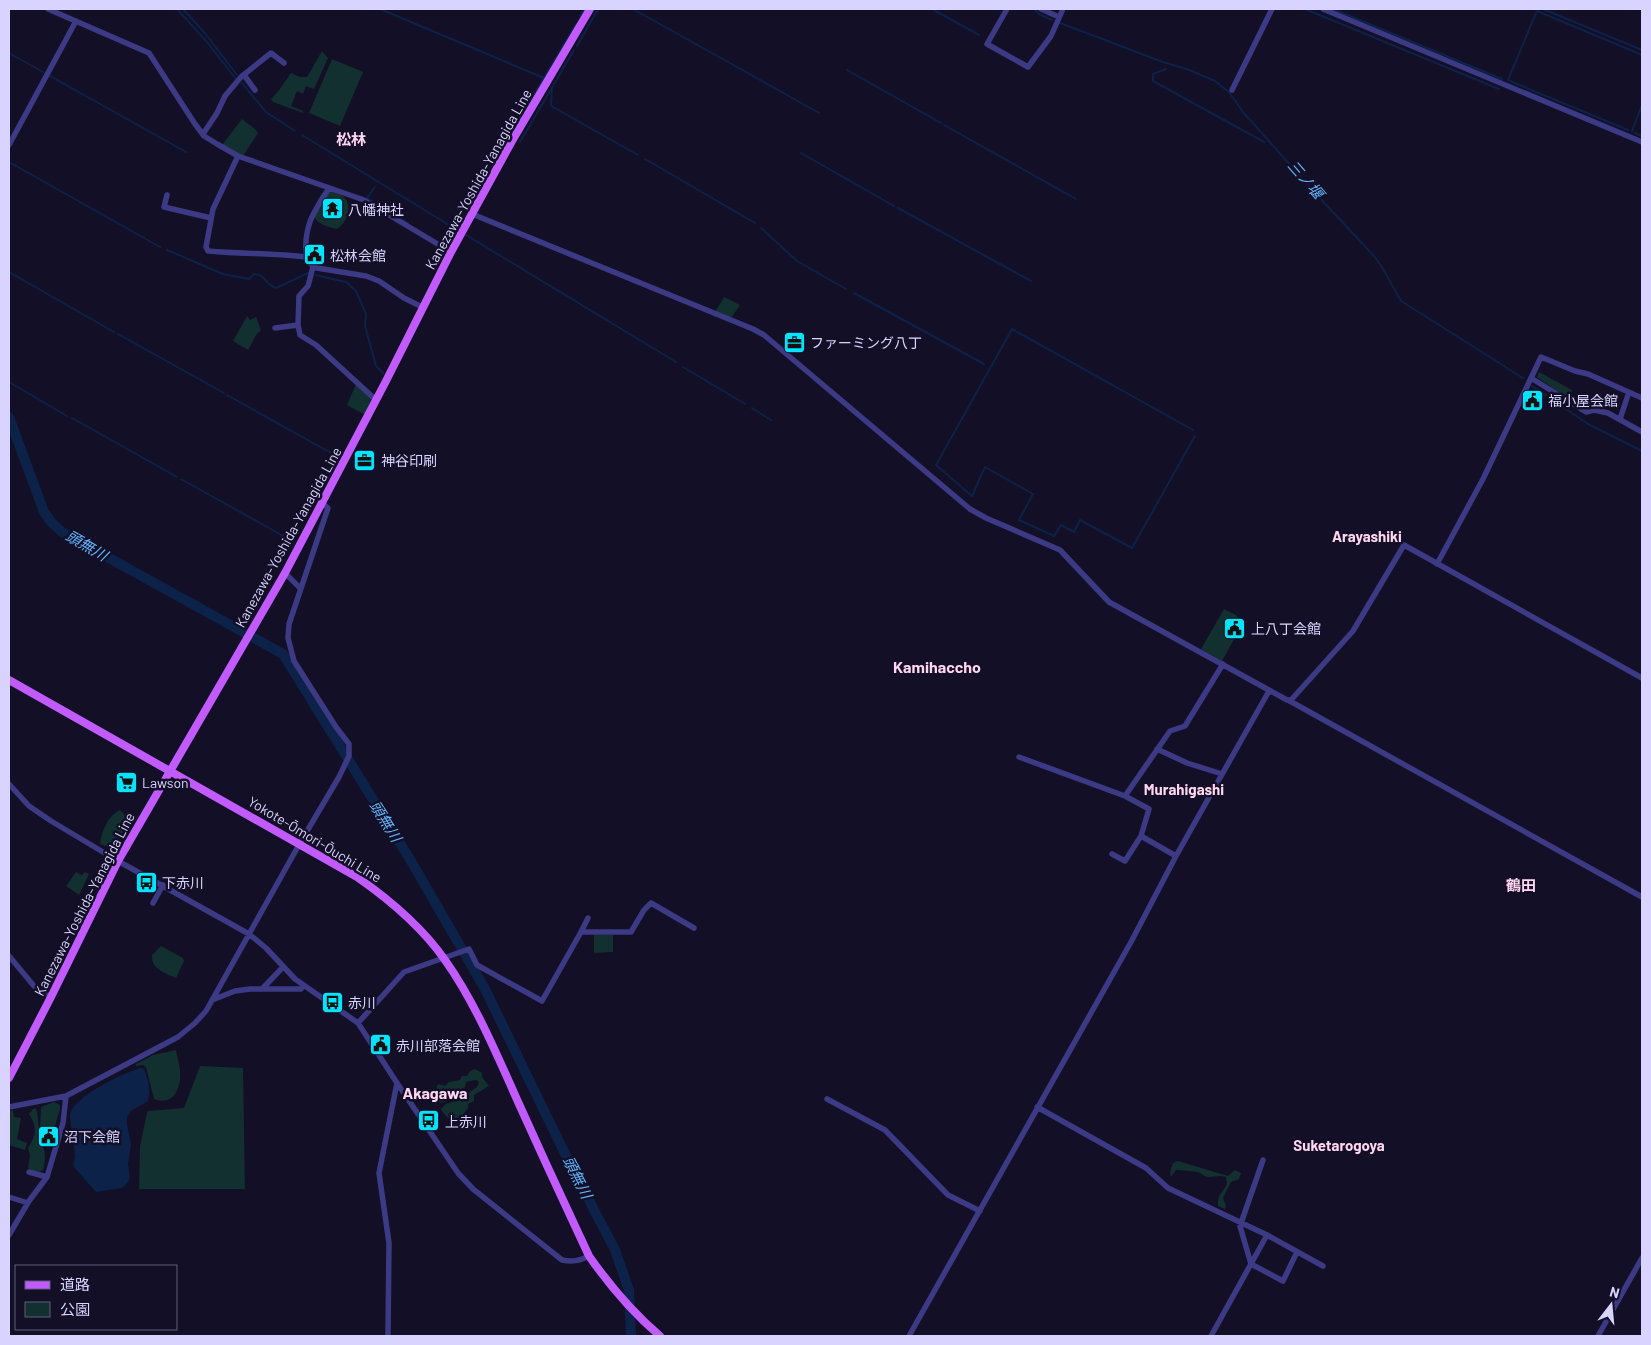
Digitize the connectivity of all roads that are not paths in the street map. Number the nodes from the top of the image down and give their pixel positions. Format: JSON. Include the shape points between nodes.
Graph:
{"nodes":[{"id":1,"x":590,"y":9,"type":"edge"},
{"id":2,"x":1007,"y":9,"type":"edge"},
{"id":3,"x":1041,"y":9,"type":"edge"},
{"id":4,"x":1062,"y":9,"type":"edge"},
{"id":5,"x":1272,"y":9,"type":"edge"},
{"id":6,"x":1323,"y":9,"type":"edge"},
{"id":7,"x":52,"y":10,"type":"edge"},
{"id":8,"x":1059,"y":17,"type":"junction"},
{"id":9,"x":76,"y":21,"type":"junction"},
{"id":10,"x":284,"y":63,"type":"dead end"},
{"id":11,"x":244,"y":75,"type":"junction"},
{"id":12,"x":255,"y":90,"type":"dead end"},
{"id":13,"x":1232,"y":90,"type":"dead end"},
{"id":14,"x":203,"y":134,"type":"junction"},
{"id":15,"x":1642,"y":142,"type":"edge"},
{"id":16,"x":9,"y":145,"type":"edge"},
{"id":17,"x":238,"y":156,"type":"junction"},
{"id":18,"x":328,"y":188,"type":"junction"},
{"id":19,"x":167,"y":195,"type":"dead end"},
{"id":20,"x":472,"y":214,"type":"junction"},
{"id":21,"x":211,"y":218,"type":"junction"},
{"id":22,"x":450,"y":252,"type":"junction"},
{"id":23,"x":306,"y":257,"type":"junction"},
{"id":24,"x":313,"y":267,"type":"junction"},
{"id":25,"x":422,"y":307,"type":"junction"},
{"id":26,"x":298,"y":325,"type":"junction"},
{"id":27,"x":276,"y":328,"type":"dead end"},
{"id":28,"x":1531,"y":378,"type":"junction"},
{"id":29,"x":1629,"y":392,"type":"junction"},
{"id":30,"x":1642,"y":398,"type":"edge"},
{"id":31,"x":376,"y":400,"type":"junction"},
{"id":32,"x":1620,"y":419,"type":"junction"},
{"id":33,"x":1642,"y":432,"type":"edge"},
{"id":34,"x":322,"y":502,"type":"junction"},
{"id":35,"x":1437,"y":564,"type":"junction"},
{"id":36,"x":284,"y":573,"type":"junction"},
{"id":37,"x":300,"y":588,"type":"junction"},
{"id":38,"x":1223,"y":664,"type":"junction"},
{"id":39,"x":1642,"y":678,"type":"edge"},
{"id":40,"x":9,"y":680,"type":"edge"},
{"id":41,"x":1269,"y":691,"type":"junction"},
{"id":42,"x":1287,"y":700,"type":"junction"},
{"id":43,"x":1157,"y":749,"type":"junction"},
{"id":44,"x":1019,"y":757,"type":"dead end"},
{"id":45,"x":170,"y":770,"type":"junction"},
{"id":46,"x":1222,"y":774,"type":"junction"},
{"id":47,"x":9,"y":784,"type":"edge"},
{"id":48,"x":1125,"y":796,"type":"junction"},
{"id":49,"x":1141,"y":836,"type":"junction"},
{"id":50,"x":300,"y":844,"type":"junction"},
{"id":51,"x":1112,"y":854,"type":"dead end"},
{"id":52,"x":1176,"y":856,"type":"junction"},
{"id":53,"x":118,"y":861,"type":"junction"},
{"id":54,"x":163,"y":885,"type":"junction"},
{"id":55,"x":1642,"y":897,"type":"edge"},
{"id":56,"x":153,"y":903,"type":"dead end"},
{"id":57,"x":588,"y":918,"type":"dead end"},
{"id":58,"x":694,"y":928,"type":"dead end"},
{"id":59,"x":581,"y":932,"type":"junction"},
{"id":60,"x":249,"y":934,"type":"junction"},
{"id":61,"x":9,"y":956,"type":"edge"},
{"id":62,"x":444,"y":959,"type":"junction"},
{"id":63,"x":282,"y":966,"type":"junction"},
{"id":64,"x":303,"y":986,"type":"junction"},
{"id":65,"x":263,"y":988,"type":"junction"},
{"id":66,"x":51,"y":997,"type":"junction"},
{"id":67,"x":212,"y":1000,"type":"junction"},
{"id":68,"x":358,"y":1023,"type":"junction"},
{"id":69,"x":9,"y":1078,"type":"edge"},
{"id":70,"x":396,"y":1083,"type":"junction"},
{"id":71,"x":66,"y":1096,"type":"junction"},
{"id":72,"x":827,"y":1098,"type":"dead end"},
{"id":73,"x":9,"y":1107,"type":"edge"},
{"id":74,"x":1037,"y":1107,"type":"junction"},
{"id":75,"x":1263,"y":1160,"type":"dead end"},
{"id":76,"x":29,"y":1172,"type":"dead end"},
{"id":77,"x":47,"y":1177,"type":"junction"},
{"id":78,"x":9,"y":1197,"type":"edge"},
{"id":79,"x":28,"y":1203,"type":"junction"},
{"id":80,"x":980,"y":1211,"type":"junction"},
{"id":81,"x":1241,"y":1223,"type":"junction"},
{"id":82,"x":9,"y":1235,"type":"edge"},
{"id":83,"x":1267,"y":1236,"type":"junction"},
{"id":84,"x":1297,"y":1252,"type":"junction"},
{"id":85,"x":589,"y":1256,"type":"junction"},
{"id":86,"x":1642,"y":1258,"type":"edge"},
{"id":87,"x":1251,"y":1264,"type":"junction"},
{"id":88,"x":1322,"y":1266,"type":"dead end"},
{"id":89,"x":388,"y":1336,"type":"edge"},
{"id":90,"x":660,"y":1336,"type":"edge"},
{"id":91,"x":909,"y":1336,"type":"edge"},
{"id":92,"x":1211,"y":1336,"type":"edge"},
{"id":93,"x":1598,"y":1336,"type":"edge"}],
"edges":[{"from":1,"to":20,"type":"main road","name":"Kanezawa-Yoshida-Yanagida Line"},
{"from":2,"to":8,"type":"street","via":[[987,44],[1028,67]]},
{"from":3,"to":8,"type":"street"},
{"from":4,"to":8,"type":"street"},
{"from":5,"to":13,"type":"street"},
{"from":6,"to":15,"type":"street"},
{"from":7,"to":9,"type":"street"},
{"from":9,"to":14,"type":"street","via":[[149,53]]},
{"from":9,"to":16,"type":"street"},
{"from":10,"to":11,"type":"street","via":[[271,53]]},
{"from":11,"to":12,"type":"street"},
{"from":11,"to":14,"type":"street","via":[[225,96]]},
{"from":14,"to":17,"type":"street"},
{"from":17,"to":18,"type":"street"},
{"from":17,"to":21,"type":"street"},
{"from":18,"to":22,"type":"street","via":[[364,200]]},
{"from":18,"to":23,"type":"street","via":[[308,228]]},
{"from":19,"to":21,"type":"street","via":[[164,207]]},
{"from":20,"to":22,"type":"main road","name":"Kanezawa-Yoshida-Yanagida Line"},
{"from":20,"to":38,"type":"street","via":[[764,335],[970,509],[1060,550],[1109,602]]},
{"from":21,"to":23,"type":"street","via":[[208,251]]},
{"from":22,"to":25,"type":"main road","name":"Kanezawa-Yoshida-Yanagida Line"},
{"from":23,"to":24,"type":"street"},
{"from":24,"to":25,"type":"street","via":[[366,276]]},
{"from":24,"to":26,"type":"street","via":[[308,286],[299,296]]},
{"from":25,"to":31,"type":"main road","name":"Kanezawa-Yoshida-Yanagida Line"},
{"from":26,"to":27,"type":"street"},
{"from":26,"to":31,"type":"street","via":[[300,335],[316,345]]},
{"from":28,"to":29,"type":"street","via":[[1542,357]]},
{"from":28,"to":32,"type":"street","via":[[1586,412],[1599,410]]},
{"from":28,"to":35,"type":"street","via":[[1483,479]]},
{"from":29,"to":30,"type":"street"},
{"from":29,"to":32,"type":"street"},
{"from":31,"to":34,"type":"main road","name":"Kanezawa-Yoshida-Yanagida Line"},
{"from":32,"to":33,"type":"street"},
{"from":34,"to":36,"type":"main road","name":"Kanezawa-Yoshida-Yanagida Line"},
{"from":34,"to":37,"type":"street","via":[[328,508]]},
{"from":35,"to":39,"type":"street"},
{"from":35,"to":42,"type":"street","via":[[1404,546],[1353,632],[1291,700]]},
{"from":36,"to":37,"type":"street"},
{"from":36,"to":45,"type":"main road","name":"Kanezawa-Yoshida-Yanagida Line"},
{"from":37,"to":50,"type":"street","via":[[289,624],[288,638],[294,661],[349,744],[349,756],[339,777]]},
{"from":38,"to":41,"type":"street"},
{"from":38,"to":43,"type":"street","via":[[1184,726],[1170,731]]},
{"from":40,"to":45,"type":"main road","name":"Yokote-Ōmori-Ōuchi Line"},
{"from":41,"to":42,"type":"street"},
{"from":41,"to":46,"type":"street"},
{"from":42,"to":55,"type":"street"},
{"from":43,"to":46,"type":"street"},
{"from":43,"to":48,"type":"street"},
{"from":44,"to":48,"type":"street"},
{"from":45,"to":50,"type":"main road","name":"Yokote-Ōmori-Ōuchi Line"},
{"from":45,"to":53,"type":"main road","name":"Kanezawa-Yoshida-Yanagida Line"},
{"from":46,"to":52,"type":"street"},
{"from":47,"to":53,"type":"street","via":[[29,806]]},
{"from":48,"to":49,"type":"street","via":[[1149,809]]},
{"from":49,"to":51,"type":"street","via":[[1125,861]]},
{"from":49,"to":52,"type":"street"},
{"from":50,"to":60,"type":"street"},
{"from":50,"to":62,"type":"main road","name":"Yokote-Ōmori-Ōuchi Line","via":[[383,894]]},
{"from":52,"to":74,"type":"street"},
{"from":53,"to":54,"type":"street"},
{"from":53,"to":66,"type":"main road","name":"Kanezawa-Yoshida-Yanagida Line"},
{"from":54,"to":56,"type":"street"},
{"from":54,"to":60,"type":"street"},
{"from":57,"to":59,"type":"street"},
{"from":58,"to":59,"type":"street","via":[[651,903],[631,932]]},
{"from":59,"to":62,"type":"street","via":[[542,1002],[477,965],[468,949]]},
{"from":60,"to":63,"type":"street"},
{"from":60,"to":67,"type":"street"},
{"from":61,"to":66,"type":"street","via":[[34,986]]},
{"from":62,"to":68,"type":"street","via":[[404,972]]},
{"from":62,"to":85,"type":"main road","name":"Yokote-Ōmori-Ōuchi Line","via":[[486,1033]]},
{"from":63,"to":64,"type":"street"},
{"from":63,"to":65,"type":"street"},
{"from":64,"to":65,"type":"street","via":[[301,990]]},
{"from":64,"to":68,"type":"street"},
{"from":65,"to":67,"type":"street","via":[[235,991]]},
{"from":66,"to":69,"type":"main road","name":"Kanezawa-Yoshida-Yanagida Line"},
{"from":67,"to":71,"type":"street","via":[[195,1023],[178,1037]]},
{"from":68,"to":70,"type":"street"},
{"from":70,"to":85,"type":"street","via":[[458,1173],[473,1189],[562,1260],[580,1261]]},
{"from":70,"to":89,"type":"street","via":[[379,1173],[389,1243]]},
{"from":71,"to":73,"type":"street"},
{"from":71,"to":77,"type":"street","via":[[63,1123]]},
{"from":72,"to":80,"type":"street","via":[[885,1130],[948,1195]]},
{"from":74,"to":80,"type":"street"},
{"from":74,"to":81,"type":"street","via":[[1146,1168],[1168,1188]]},
{"from":75,"to":81,"type":"street"},
{"from":76,"to":77,"type":"street"},
{"from":77,"to":79,"type":"street"},
{"from":78,"to":79,"type":"street"},
{"from":79,"to":82,"type":"street"},
{"from":80,"to":91,"type":"street"},
{"from":81,"to":83,"type":"street"},
{"from":81,"to":87,"type":"street"},
{"from":83,"to":84,"type":"street"},
{"from":83,"to":87,"type":"street"},
{"from":84,"to":87,"type":"street","via":[[1283,1280]]},
{"from":84,"to":88,"type":"street"},
{"from":85,"to":90,"type":"main road","name":"Yokote-Ōmori-Ōuchi Line","via":[[624,1303]]},
{"from":86,"to":93,"type":"street"},
{"from":87,"to":92,"type":"street"}]}
